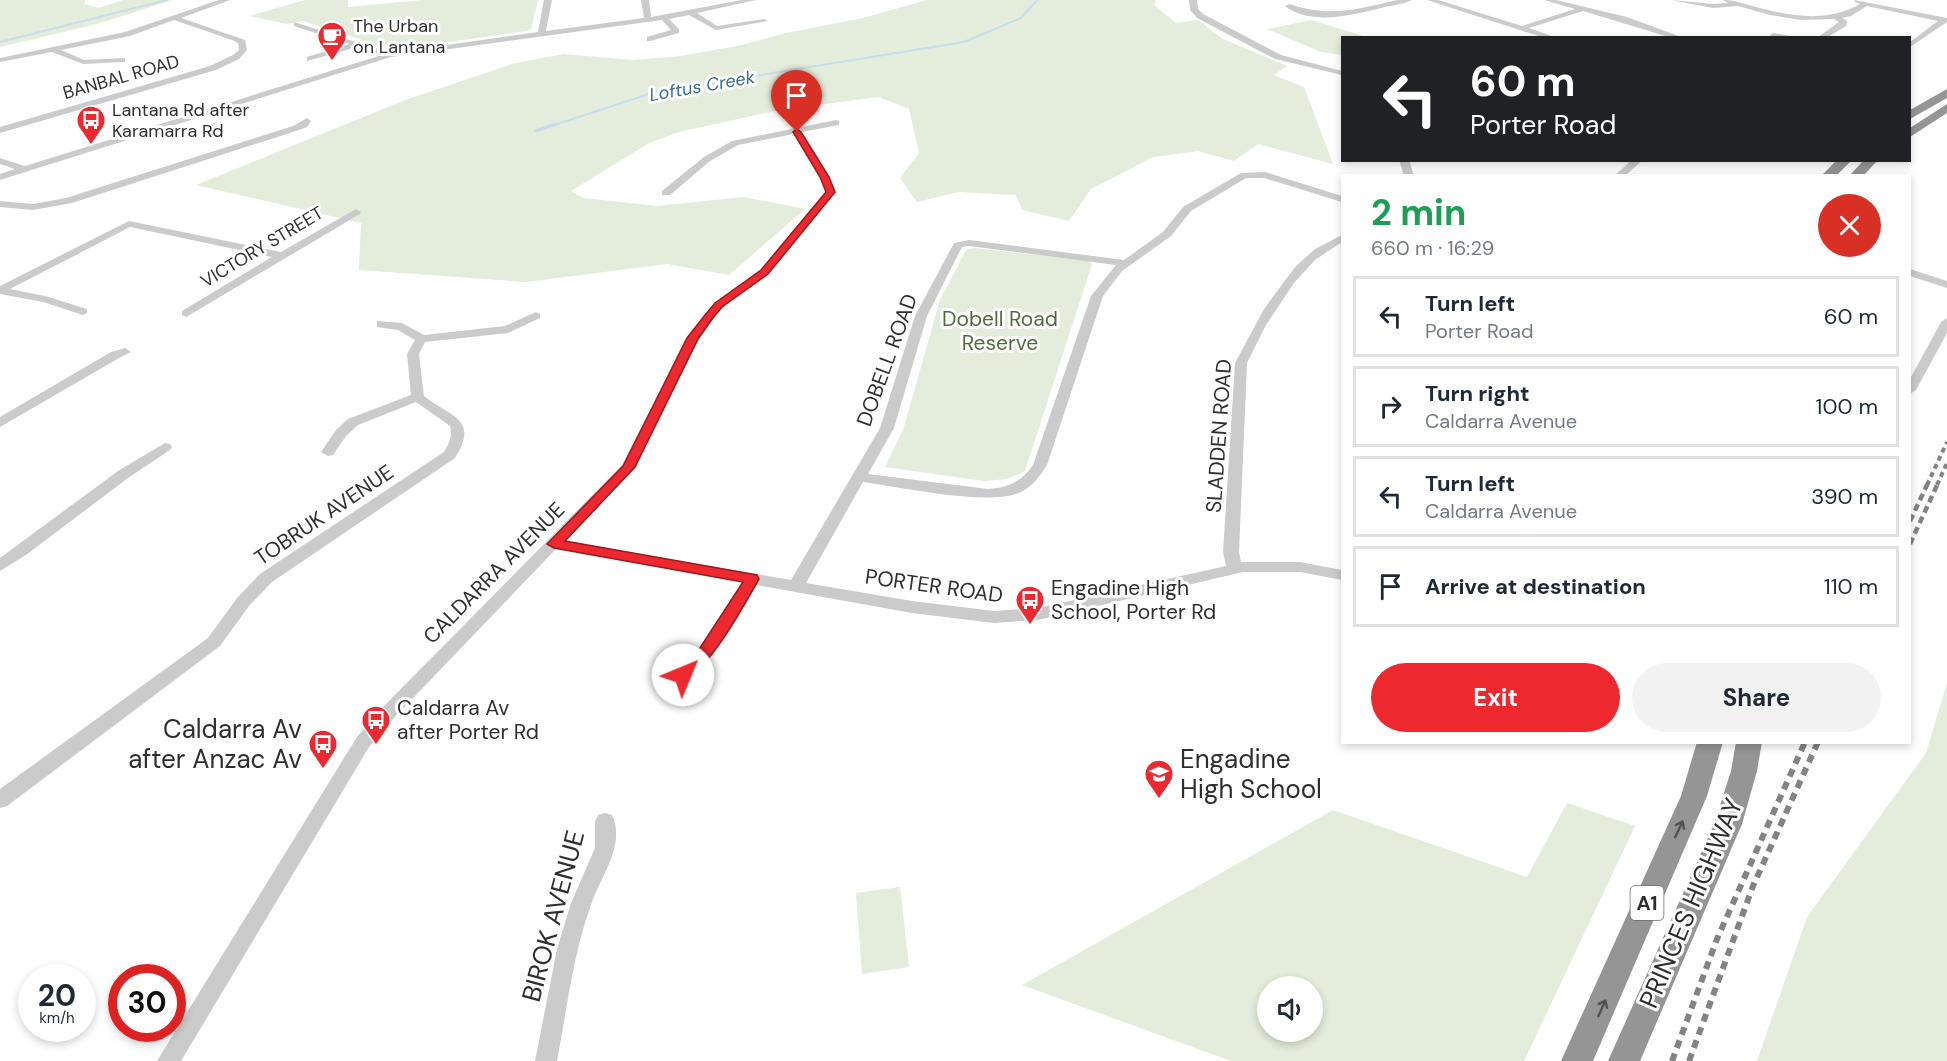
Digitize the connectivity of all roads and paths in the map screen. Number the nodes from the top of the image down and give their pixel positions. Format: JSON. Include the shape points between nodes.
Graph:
{"nodes":[{"id":1,"x":226,"y":0,"type":"edge"},
{"id":2,"x":548,"y":0,"type":"edge"},
{"id":3,"x":645,"y":0,"type":"edge"},
{"id":4,"x":752,"y":0,"type":"edge"},
{"id":5,"x":1192,"y":0,"type":"edge"},
{"id":6,"x":1408,"y":0,"type":"edge"},
{"id":7,"x":1431,"y":0,"type":"edge"},
{"id":8,"x":1548,"y":0,"type":"edge"},
{"id":9,"x":1675,"y":0,"type":"edge"},
{"id":10,"x":1727,"y":0,"type":"edge"},
{"id":11,"x":1855,"y":0,"type":"edge"},
{"id":12,"x":1738,"y":4,"type":"junction"},
{"id":13,"x":1866,"y":4,"type":"junction"},
{"id":14,"x":1289,"y":6,"type":"dead end"},
{"id":15,"x":1582,"y":9,"type":"junction"},
{"id":16,"x":691,"y":13,"type":"junction"},
{"id":17,"x":1834,"y":17,"type":"junction"},
{"id":18,"x":175,"y":18,"type":"junction"},
{"id":19,"x":664,"y":18,"type":"junction"},
{"id":20,"x":648,"y":20,"type":"junction"},
{"id":21,"x":1943,"y":20,"type":"edge"},
{"id":22,"x":764,"y":21,"type":"dead end"},
{"id":23,"x":297,"y":24,"type":"dead end"},
{"id":24,"x":1522,"y":28,"type":"junction"},
{"id":25,"x":542,"y":33,"type":"junction"},
{"id":26,"x":1774,"y":35,"type":"dead end"},
{"id":27,"x":1548,"y":36,"type":"edge"},
{"id":28,"x":1675,"y":36,"type":"edge"},
{"id":29,"x":1778,"y":36,"type":"edge"},
{"id":30,"x":1823,"y":36,"type":"edge"},
{"id":31,"x":650,"y":39,"type":"dead end"},
{"id":32,"x":357,"y":44,"type":"junction"},
{"id":33,"x":1911,"y":44,"type":"edge"},
{"id":34,"x":55,"y":50,"type":"junction"},
{"id":35,"x":390,"y":55,"type":"junction"},
{"id":36,"x":309,"y":58,"type":"dead end"},
{"id":37,"x":0,"y":60,"type":"edge"},
{"id":38,"x":122,"y":60,"type":"dead end"},
{"id":39,"x":1341,"y":73,"type":"edge"},
{"id":40,"x":1947,"y":93,"type":"edge"},
{"id":41,"x":1947,"y":107,"type":"edge"},
{"id":42,"x":1911,"y":114,"type":"edge"},
{"id":43,"x":307,"y":121,"type":"dead end"},
{"id":44,"x":1911,"y":122,"type":"edge"},
{"id":45,"x":836,"y":123,"type":"dead end"},
{"id":46,"x":0,"y":130,"type":"edge"},
{"id":47,"x":1911,"y":131,"type":"edge"},
{"id":48,"x":797,"y":132,"type":"junction"},
{"id":49,"x":0,"y":161,"type":"edge"},
{"id":50,"x":1636,"y":162,"type":"edge"},
{"id":51,"x":1844,"y":162,"type":"edge"},
{"id":52,"x":1870,"y":162,"type":"edge"},
{"id":53,"x":24,"y":170,"type":"junction"},
{"id":54,"x":1621,"y":174,"type":"edge"},
{"id":55,"x":1829,"y":174,"type":"edge"},
{"id":56,"x":1857,"y":174,"type":"edge"},
{"id":57,"x":0,"y":177,"type":"edge"},
{"id":58,"x":666,"y":193,"type":"dead end"},
{"id":59,"x":1341,"y":199,"type":"edge"},
{"id":60,"x":0,"y":204,"type":"edge"},
{"id":61,"x":356,"y":212,"type":"dead end"},
{"id":62,"x":1341,"y":239,"type":"edge"},
{"id":63,"x":283,"y":256,"type":"junction"},
{"id":64,"x":1125,"y":263,"type":"junction"},
{"id":65,"x":1911,"y":272,"type":"edge"},
{"id":66,"x":1947,"y":285,"type":"edge"},
{"id":67,"x":4,"y":292,"type":"edge"},
{"id":68,"x":0,"y":300,"type":"edge"},
{"id":69,"x":83,"y":311,"type":"dead end"},
{"id":70,"x":186,"y":313,"type":"dead end"},
{"id":71,"x":536,"y":316,"type":"dead end"},
{"id":72,"x":1947,"y":321,"type":"edge"},
{"id":73,"x":381,"y":324,"type":"dead end"},
{"id":74,"x":421,"y":339,"type":"junction"},
{"id":75,"x":125,"y":352,"type":"dead end"},
{"id":76,"x":1911,"y":388,"type":"edge"},
{"id":77,"x":418,"y":397,"type":"junction"},
{"id":78,"x":0,"y":423,"type":"edge"},
{"id":79,"x":165,"y":447,"type":"dead end"},
{"id":80,"x":328,"y":452,"type":"dead end"},
{"id":81,"x":858,"y":477,"type":"junction"},
{"id":82,"x":554,"y":544,"type":"junction"},
{"id":83,"x":0,"y":566,"type":"edge"},
{"id":84,"x":1234,"y":568,"type":"junction"},
{"id":85,"x":1341,"y":575,"type":"edge"},
{"id":86,"x":752,"y":579,"type":"junction"},
{"id":87,"x":796,"y":586,"type":"junction"},
{"id":88,"x":683,"y":675,"type":"dead end"},
{"id":89,"x":1709,"y":744,"type":"edge"},
{"id":90,"x":1749,"y":744,"type":"edge"},
{"id":91,"x":0,"y":800,"type":"edge"},
{"id":92,"x":605,"y":821,"type":"dead end"},
{"id":93,"x":168,"y":1061,"type":"edge"},
{"id":94,"x":546,"y":1061,"type":"edge"},
{"id":95,"x":1577,"y":1061,"type":"edge"},
{"id":96,"x":1624,"y":1061,"type":"edge"}],
"edges":[{"from":1,"to":18,"type":"street"},
{"from":2,"to":25,"type":"street"},
{"from":3,"to":20,"type":"street"},
{"from":4,"to":16,"type":"street"},
{"from":5,"to":39,"type":"street","via":[[1200,16],[1258,48],[1290,61]]},
{"from":6,"to":14,"type":"street","via":[[1335,14],[1311,14]]},
{"from":7,"to":24,"type":"street"},
{"from":8,"to":15,"type":"street"},
{"from":9,"to":12,"type":"street","via":[[1713,6]]},
{"from":10,"to":12,"type":"street"},
{"from":11,"to":13,"type":"street"},
{"from":12,"to":17,"type":"street","via":[[1791,16]]},
{"from":13,"to":17,"type":"street","via":[[1850,14]]},
{"from":13,"to":21,"type":"street"},
{"from":15,"to":24,"type":"street"},
{"from":15,"to":28,"type":"street"},
{"from":16,"to":19,"type":"street"},
{"from":16,"to":22,"type":"street","via":[[716,28]]},
{"from":17,"to":30,"type":"street","via":[[1843,24]]},
{"from":18,"to":34,"type":"street","via":[[127,34]]},
{"from":18,"to":46,"type":"street","name":"BANBAL ROAD","via":[[235,38],[244,45],[241,53],[213,68]]},
{"from":19,"to":20,"type":"street"},
{"from":19,"to":31,"type":"street","via":[[676,32]]},
{"from":20,"to":25,"type":"street"},
{"from":21,"to":33,"type":"street"},
{"from":23,"to":32,"type":"street"},
{"from":24,"to":27,"type":"street"},
{"from":25,"to":35,"type":"street"},
{"from":26,"to":29,"type":"street"},
{"from":32,"to":35,"type":"street"},
{"from":32,"to":36,"type":"street"},
{"from":34,"to":37,"type":"street"},
{"from":34,"to":38,"type":"street","via":[[83,62]]},
{"from":35,"to":53,"type":"street"},
{"from":40,"to":42,"type":"highway"},
{"from":41,"to":44,"type":"highway","via":[[1930,110]]},
{"from":41,"to":47,"type":"highway"},
{"from":43,"to":60,"type":"street","via":[[296,128],[68,201],[33,207]]},
{"from":45,"to":48,"type":"street"},
{"from":48,"to":58,"type":"street","via":[[722,149]]},
{"from":48,"to":82,"type":"street","name":"CALDARRA AVENUE","via":[[831,192],[764,272],[709,317],[693,338],[628,467]]},
{"from":49,"to":53,"type":"street"},
{"from":50,"to":54,"type":"street"},
{"from":51,"to":55,"type":"highway"},
{"from":52,"to":56,"type":"highway"},
{"from":53,"to":57,"type":"street"},
{"from":59,"to":64,"type":"street","via":[[1265,175],[1244,175],[1187,209],[1167,234]]},
{"from":61,"to":63,"type":"street","name":"VICTORY STREET"},
{"from":62,"to":84,"type":"street","name":"SLADDEN ROAD","via":[[1300,268],[1251,341],[1241,363],[1231,552]]},
{"from":63,"to":67,"type":"street","via":[[129,224]]},
{"from":63,"to":70,"type":"street","name":"VICTORY STREET"},
{"from":64,"to":81,"type":"street","via":[[1097,296],[1040,465],[1030,481],[1010,491],[988,494]]},
{"from":64,"to":81,"type":"street","name":"DOBELL ROAD","via":[[963,237],[928,299],[886,428]]},
{"from":65,"to":66,"type":"street"},
{"from":67,"to":68,"type":"street"},
{"from":67,"to":69,"type":"street"},
{"from":71,"to":74,"type":"street","via":[[508,329]]},
{"from":72,"to":76,"type":"street"},
{"from":73,"to":74,"type":"street","via":[[395,324]]},
{"from":74,"to":77,"type":"street","via":[[413,354]]},
{"from":75,"to":78,"type":"street"},
{"from":77,"to":80,"type":"street","via":[[353,422]]},
{"from":77,"to":91,"type":"street","name":"TOBRUK AVENUE","via":[[451,417],[458,426],[460,435],[450,455],[266,578],[214,642]]},
{"from":79,"to":83,"type":"street"},
{"from":81,"to":87,"type":"street","name":"DOBELL ROAD"},
{"from":82,"to":86,"type":"street","name":"PORTER ROAD"},
{"from":82,"to":93,"type":"street","name":"CALDARRA AVENUE","via":[[363,742]]},
{"from":84,"to":85,"type":"street","name":"PORTER ROAD","via":[[1282,566]]},
{"from":84,"to":87,"type":"street","name":"PORTER ROAD","via":[[1016,617],[956,614]]},
{"from":86,"to":87,"type":"street","name":"PORTER ROAD"},
{"from":86,"to":88,"type":"street","via":[[704,655]]},
{"from":95,"to":89,"type":"highway","name":"PRINCES HIGHWAY","number":"A1","one_way":true,"via":[[1694,796]]},
{"from":90,"to":96,"type":"highway","name":"PRINCES HIGHWAY","number":"A1","via":[[1728,824]]},
{"from":92,"to":94,"type":"street","name":"BIROK AVENUE","via":[[605,848],[573,931]]}]}
